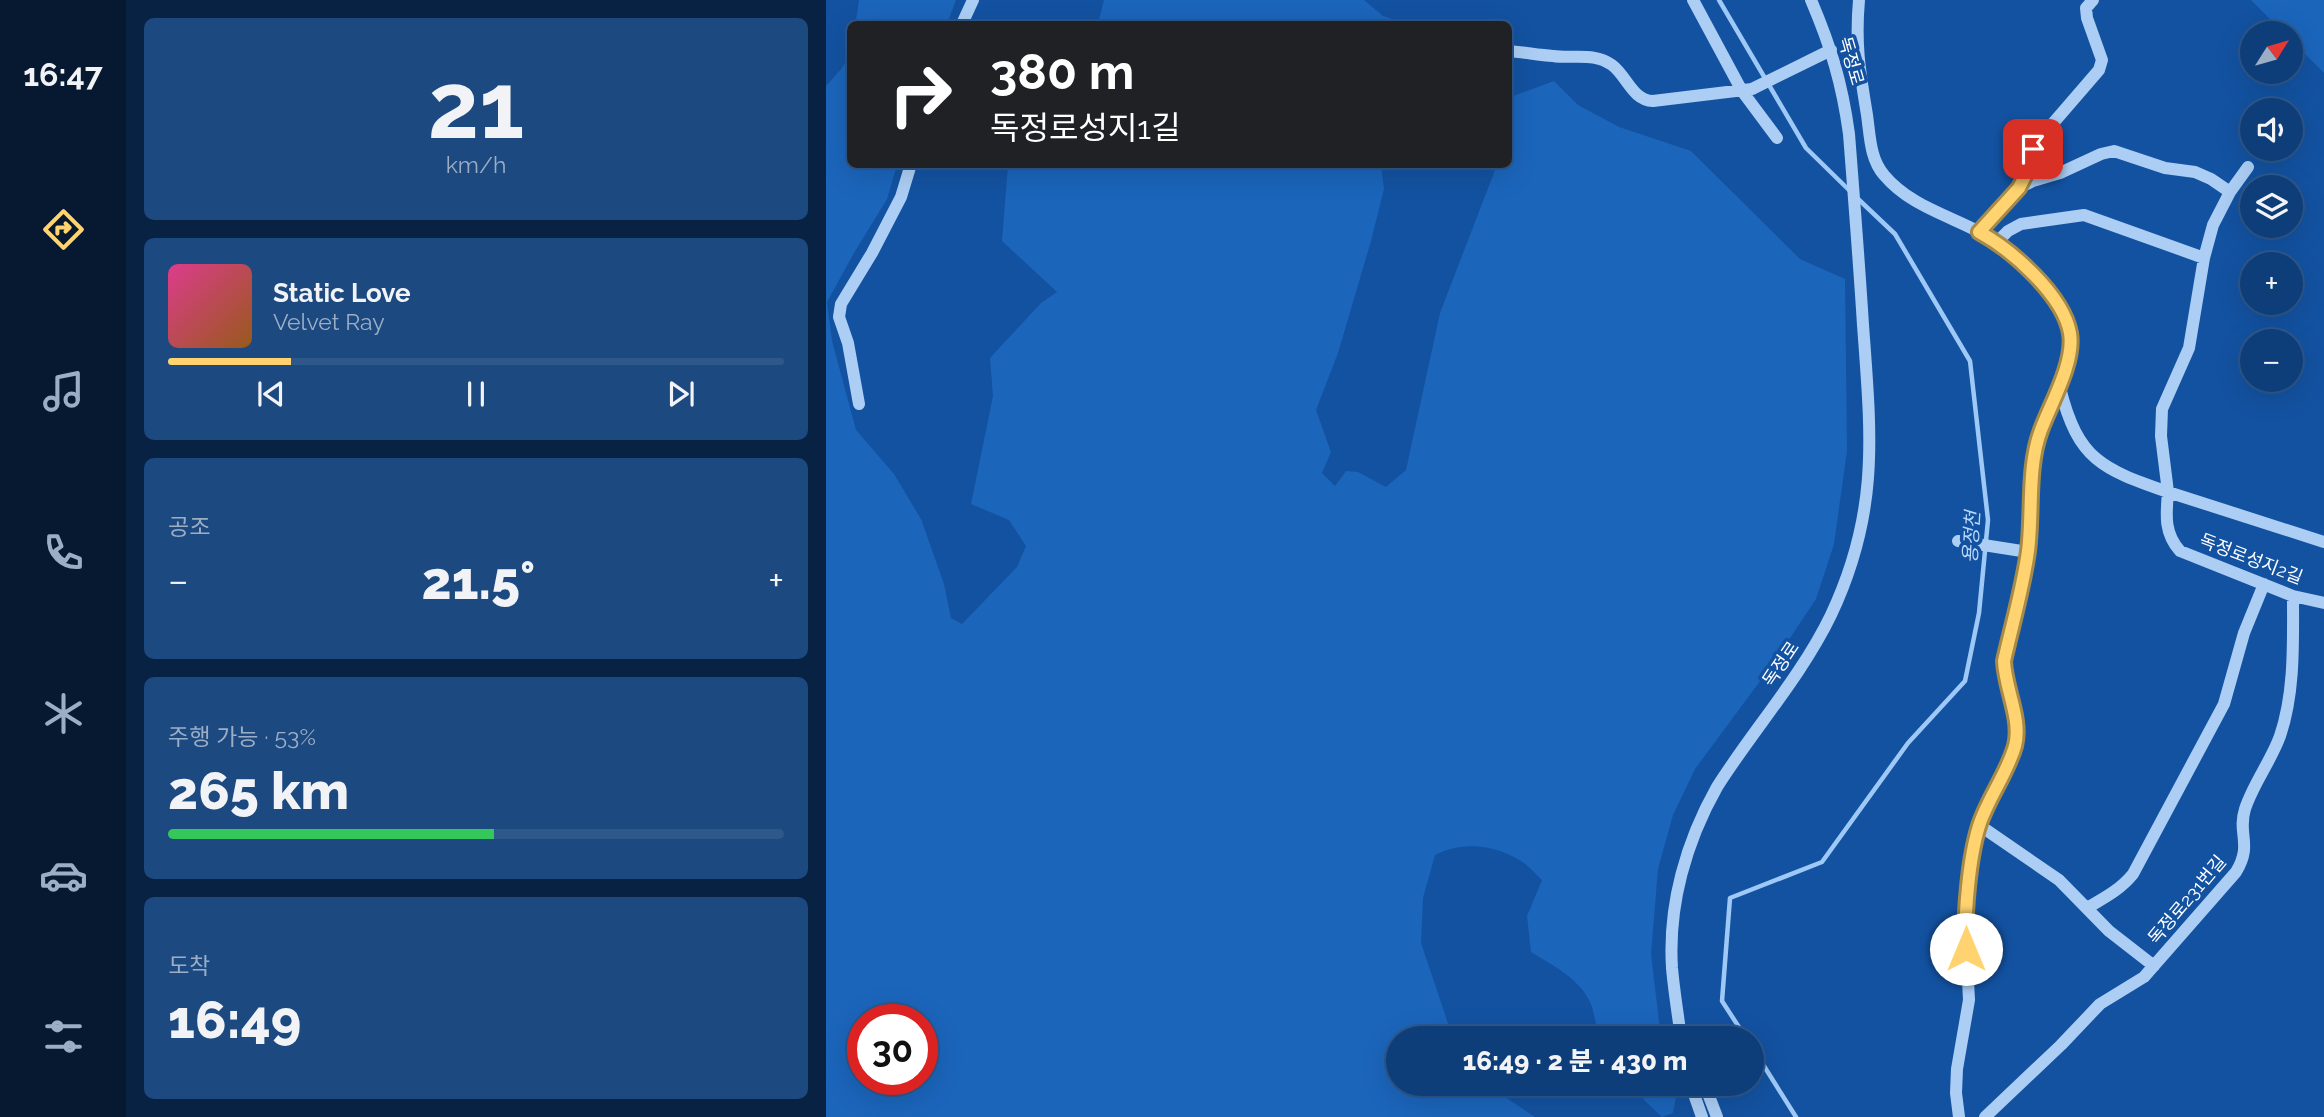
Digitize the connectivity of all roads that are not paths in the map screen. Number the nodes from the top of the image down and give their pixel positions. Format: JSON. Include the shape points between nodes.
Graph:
{"nodes":[{"id":1,"x":973,"y":0,"type":"edge"},
{"id":2,"x":1693,"y":0,"type":"edge"},
{"id":3,"x":1811,"y":0,"type":"edge"},
{"id":4,"x":1859,"y":0,"type":"edge"},
{"id":5,"x":2093,"y":0,"type":"edge"},
{"id":6,"x":963,"y":21,"type":"edge"},
{"id":7,"x":1831,"y":50,"type":"junction"},
{"id":8,"x":1512,"y":52,"type":"edge"},
{"id":9,"x":1747,"y":90,"type":"junction"},
{"id":10,"x":1777,"y":138,"type":"dead end"},
{"id":11,"x":2248,"y":167,"type":"dead end"},
{"id":12,"x":910,"y":168,"type":"edge"},
{"id":13,"x":2019,"y":188,"type":"junction"},
{"id":14,"x":2230,"y":192,"type":"junction"},
{"id":15,"x":1979,"y":232,"type":"junction"},
{"id":16,"x":1997,"y":242,"type":"junction"},
{"id":17,"x":2204,"y":258,"type":"junction"},
{"id":18,"x":2059,"y":388,"type":"junction"},
{"id":19,"x":859,"y":404,"type":"dead end"},
{"id":20,"x":2168,"y":492,"type":"junction"},
{"id":21,"x":1958,"y":541,"type":"dead end"},
{"id":22,"x":2324,"y":542,"type":"edge"},
{"id":23,"x":2028,"y":552,"type":"junction"},
{"id":24,"x":2264,"y":584,"type":"junction"},
{"id":25,"x":2293,"y":596,"type":"junction"},
{"id":26,"x":2324,"y":603,"type":"edge"},
{"id":27,"x":1979,"y":825,"type":"junction"},
{"id":28,"x":2087,"y":908,"type":"junction"},
{"id":29,"x":2154,"y":967,"type":"junction"},
{"id":30,"x":1678,"y":1011,"type":"junction"},
{"id":31,"x":1680,"y":1026,"type":"edge"},
{"id":32,"x":1683,"y":1026,"type":"edge"},
{"id":33,"x":1695,"y":1096,"type":"edge"},
{"id":34,"x":1709,"y":1096,"type":"edge"},
{"id":35,"x":1702,"y":1117,"type":"edge"},
{"id":36,"x":1717,"y":1117,"type":"edge"},
{"id":37,"x":1959,"y":1117,"type":"edge"},
{"id":38,"x":1985,"y":1117,"type":"edge"}],
"edges":[{"from":1,"to":6,"type":"street"},
{"from":2,"to":9,"type":"street"},
{"from":3,"to":7,"type":"street","name":"독정로"},
{"from":4,"to":15,"type":"street","via":[[1857,61],[1871,146],[1882,174],[1926,208]]},
{"from":5,"to":13,"type":"street","via":[[2086,9],[2102,60],[2099,70],[2033,149]]},
{"from":7,"to":9,"type":"street"},
{"from":7,"to":30,"type":"street","name":"독정로","via":[[1849,134],[1871,432],[1866,508],[1852,565],[1818,640],[1723,778],[1698,826],[1680,879],[1672,924]]},
{"from":8,"to":9,"type":"street","via":[[1587,56],[1611,64],[1645,101]]},
{"from":9,"to":10,"type":"street"},
{"from":11,"to":14,"type":"street","name":"독정로성지2길"},
{"from":12,"to":19,"type":"street","via":[[873,253],[841,304],[839,317]]},
{"from":13,"to":14,"type":"street","via":[[2114,151],[2165,168],[2195,172]]},
{"from":13,"to":15,"type":"street"},
{"from":14,"to":17,"type":"street","name":"독정로성지2길","via":[[2213,225]]},
{"from":15,"to":16,"type":"street"},
{"from":16,"to":17,"type":"street","via":[[2021,223],[2084,215]]},
{"from":16,"to":18,"type":"street","via":[[2037,278],[2064,318],[2070,346]]},
{"from":17,"to":20,"type":"street","name":"독정로성지2길","via":[[2189,348],[2162,409]]},
{"from":18,"to":20,"type":"street","via":[[2073,428],[2093,458],[2123,477]]},
{"from":18,"to":23,"type":"street","via":[[2036,448]]},
{"from":20,"to":22,"type":"street"},
{"from":20,"to":24,"type":"street","name":"독정로성지2길","via":[[2167,529],[2180,551]]},
{"from":21,"to":23,"type":"street"},
{"from":23,"to":27,"type":"street","via":[[2004,661],[2015,746]]},
{"from":24,"to":25,"type":"street","name":"독정로성지2길"},
{"from":24,"to":28,"type":"street","via":[[2224,704],[2133,874]]},
{"from":25,"to":26,"type":"street","name":"독정로성지2길"},
{"from":25,"to":29,"type":"street","name":"독정로231번길","via":[[2287,712],[2245,809],[2243,861]]},
{"from":27,"to":28,"type":"street","via":[[2059,880]]},
{"from":27,"to":37,"type":"street","via":[[1965,924],[1969,1000],[1957,1069]]},
{"from":28,"to":29,"type":"street"},
{"from":29,"to":38,"type":"street","name":"독정로231번길","via":[[2100,1004]]},
{"from":30,"to":31,"type":"street","name":"독정로"},
{"from":30,"to":32,"type":"street","name":"독정로"},
{"from":33,"to":35,"type":"street"},
{"from":34,"to":36,"type":"street"}]}
